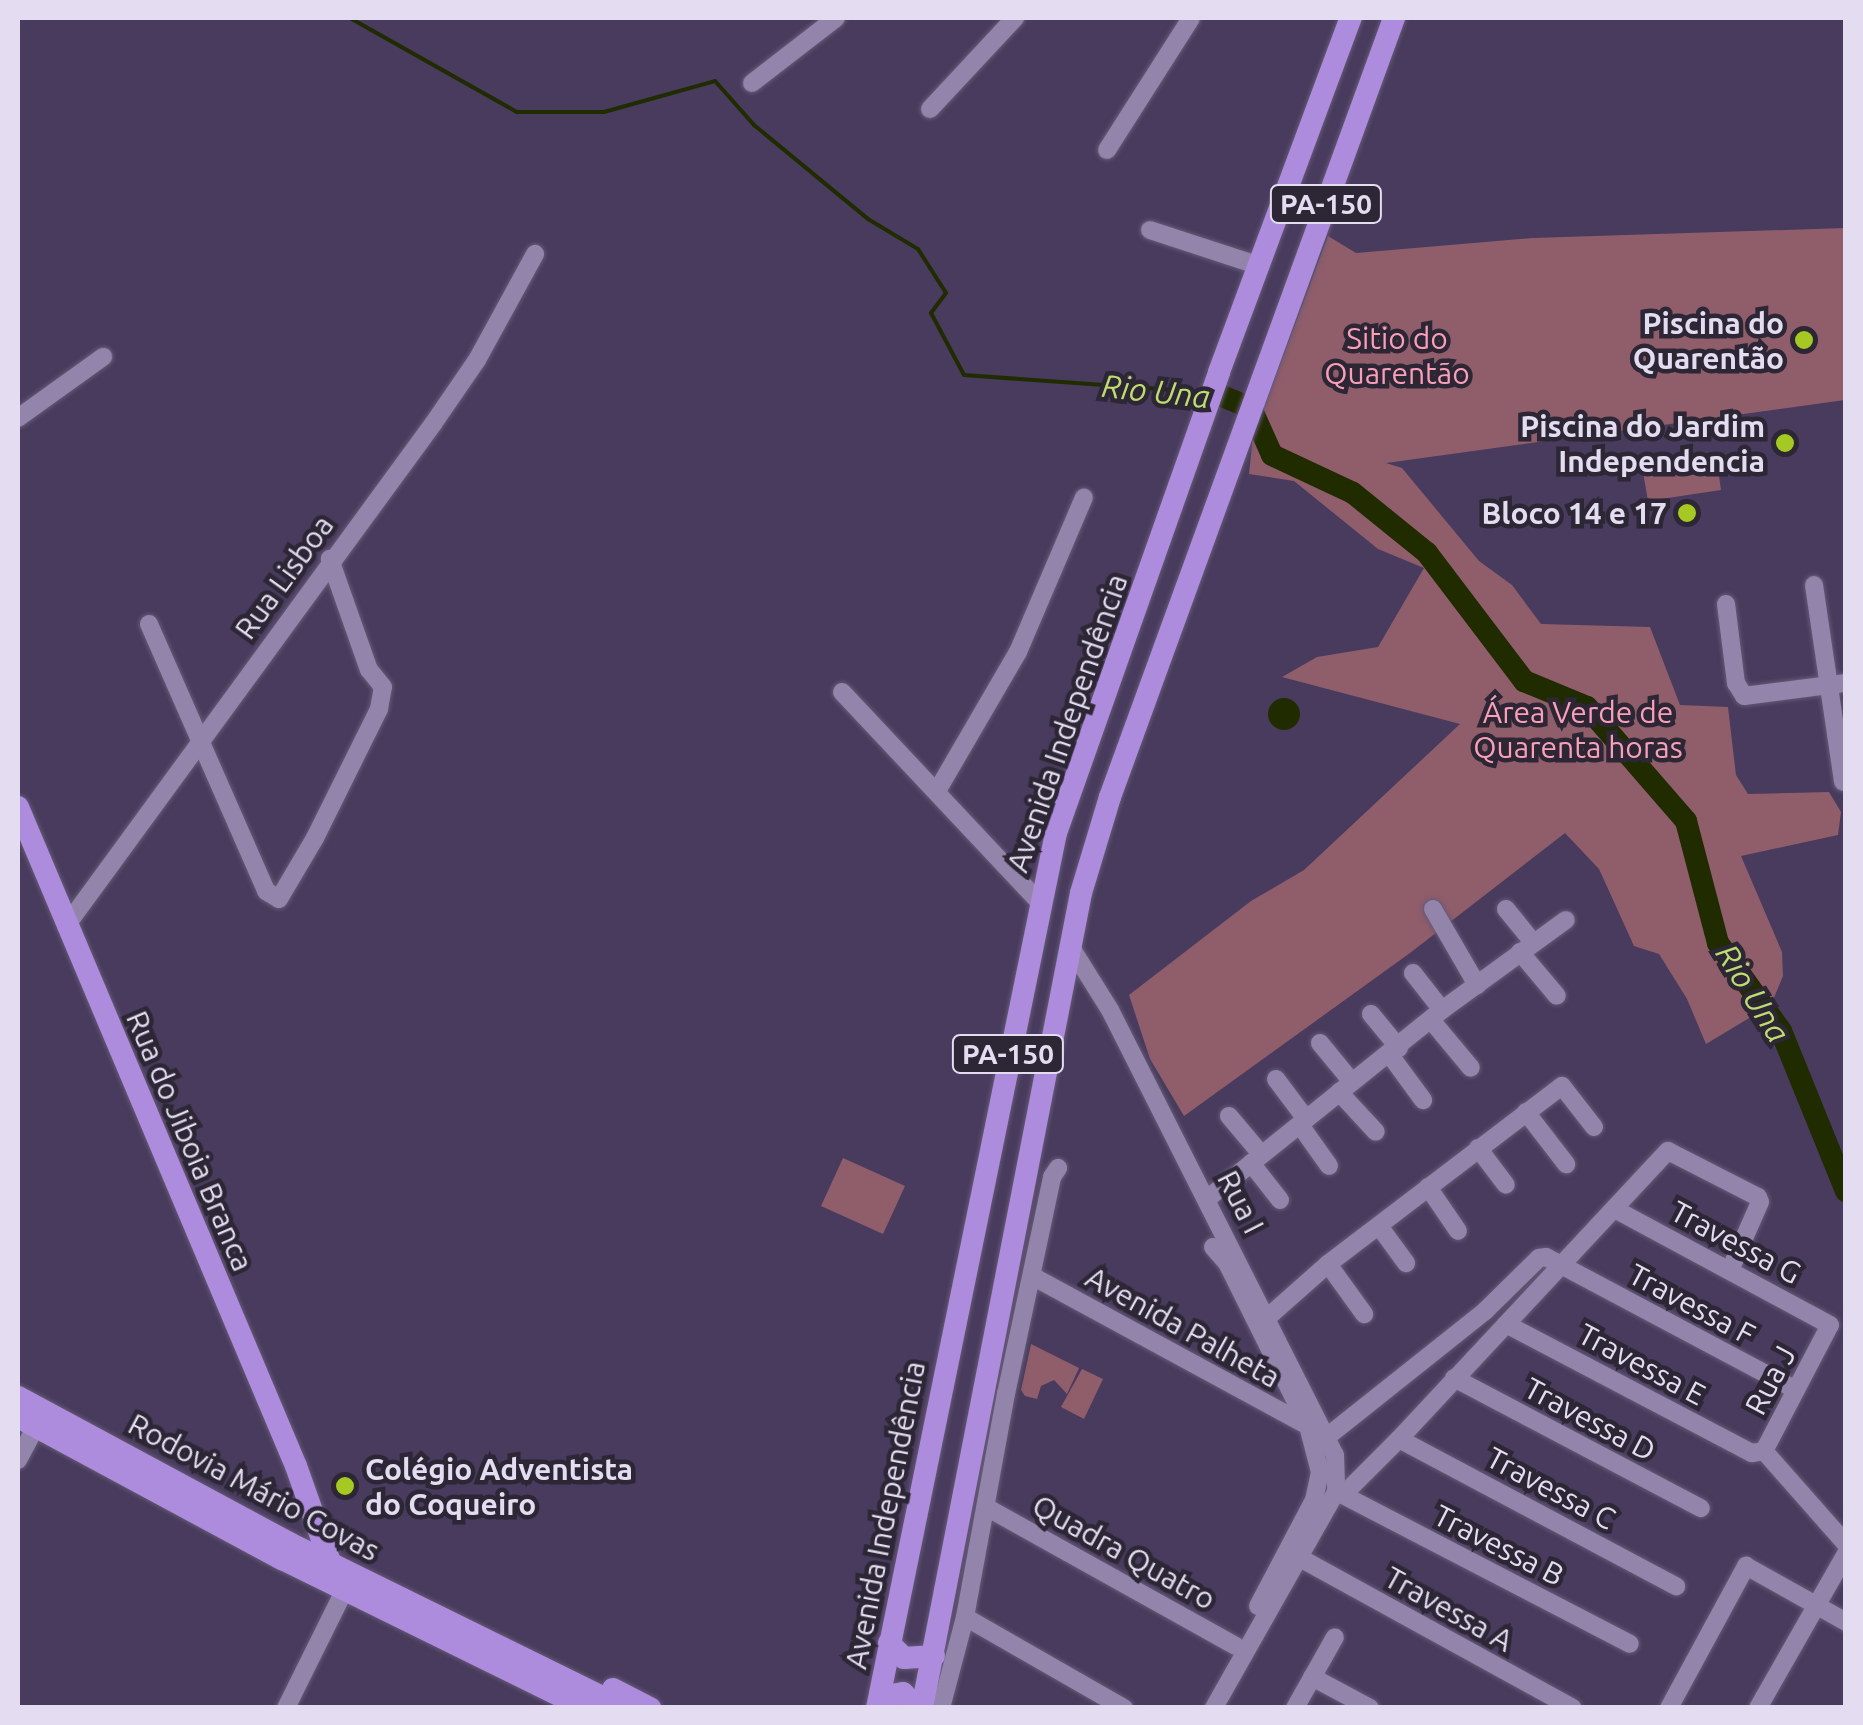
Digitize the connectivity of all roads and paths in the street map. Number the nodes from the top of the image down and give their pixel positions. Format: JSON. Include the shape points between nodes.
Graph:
{"nodes":[{"id":1,"x":836,"y":18,"type":"edge"},
{"id":2,"x":1015,"y":18,"type":"edge"},
{"id":3,"x":1351,"y":18,"type":"edge"},
{"id":4,"x":1394,"y":18,"type":"edge"},
{"id":5,"x":1186,"y":19,"type":"edge"},
{"id":6,"x":752,"y":83,"type":"dead end"},
{"id":7,"x":930,"y":109,"type":"dead end"},
{"id":8,"x":1107,"y":150,"type":"dead end"},
{"id":9,"x":1150,"y":230,"type":"dead end"},
{"id":10,"x":536,"y":254,"type":"dead end"},
{"id":11,"x":1260,"y":266,"type":"junction"},
{"id":12,"x":103,"y":357,"type":"dead end"},
{"id":13,"x":18,"y":418,"type":"edge"},
{"id":14,"x":1084,"y":498,"type":"dead end"},
{"id":15,"x":330,"y":559,"type":"junction"},
{"id":16,"x":1814,"y":585,"type":"dead end"},
{"id":17,"x":1726,"y":604,"type":"dead end"},
{"id":18,"x":150,"y":624,"type":"dead end"},
{"id":19,"x":1837,"y":684,"type":"edge"},
{"id":20,"x":842,"y":692,"type":"dead end"},
{"id":21,"x":200,"y":741,"type":"junction"},
{"id":22,"x":1842,"y":782,"type":"dead end"},
{"id":23,"x":937,"y":791,"type":"junction"},
{"id":24,"x":18,"y":807,"type":"edge"},
{"id":25,"x":1041,"y":894,"type":"junction"},
{"id":26,"x":1081,"y":894,"type":"junction"},
{"id":27,"x":1433,"y":909,"type":"dead end"},
{"id":28,"x":1506,"y":909,"type":"dead end"},
{"id":29,"x":1566,"y":920,"type":"dead end"},
{"id":30,"x":66,"y":926,"type":"junction"},
{"id":31,"x":1034,"y":928,"type":"junction"},
{"id":32,"x":1458,"y":939,"type":"dead end"},
{"id":33,"x":1070,"y":946,"type":"junction"},
{"id":34,"x":1526,"y":946,"type":"junction"},
{"id":35,"x":1413,"y":973,"type":"dead end"},
{"id":36,"x":1482,"y":980,"type":"junction"},
{"id":37,"x":1556,"y":996,"type":"dead end"},
{"id":38,"x":1372,"y":1014,"type":"dead end"},
{"id":39,"x":1437,"y":1015,"type":"junction"},
{"id":40,"x":1320,"y":1043,"type":"dead end"},
{"id":41,"x":1394,"y":1051,"type":"junction"},
{"id":42,"x":1471,"y":1068,"type":"dead end"},
{"id":43,"x":1276,"y":1079,"type":"dead end"},
{"id":44,"x":1346,"y":1087,"type":"junction"},
{"id":45,"x":1424,"y":1100,"type":"dead end"},
{"id":46,"x":1526,"y":1112,"type":"junction"},
{"id":47,"x":1229,"y":1116,"type":"dead end"},
{"id":48,"x":1303,"y":1122,"type":"junction"},
{"id":49,"x":1594,"y":1127,"type":"dead end"},
{"id":50,"x":1376,"y":1132,"type":"dead end"},
{"id":51,"x":1478,"y":1148,"type":"junction"},
{"id":52,"x":1256,"y":1158,"type":"junction"},
{"id":53,"x":1566,"y":1164,"type":"dead end"},
{"id":54,"x":1329,"y":1166,"type":"dead end"},
{"id":55,"x":1058,"y":1168,"type":"dead end"},
{"id":56,"x":1506,"y":1185,"type":"dead end"},
{"id":57,"x":1428,"y":1187,"type":"junction"},
{"id":58,"x":1208,"y":1198,"type":"junction"},
{"id":59,"x":1280,"y":1200,"type":"dead end"},
{"id":60,"x":1616,"y":1209,"type":"junction"},
{"id":61,"x":1379,"y":1226,"type":"junction"},
{"id":62,"x":1458,"y":1230,"type":"dead end"},
{"id":63,"x":1213,"y":1247,"type":"dead end"},
{"id":64,"x":1406,"y":1262,"type":"dead end"},
{"id":65,"x":1328,"y":1264,"type":"junction"},
{"id":66,"x":1562,"y":1266,"type":"junction"},
{"id":67,"x":1731,"y":1268,"type":"junction"},
{"id":68,"x":1032,"y":1276,"type":"junction"},
{"id":69,"x":1364,"y":1314,"type":"dead end"},
{"id":70,"x":1268,"y":1317,"type":"junction"},
{"id":71,"x":1506,"y":1324,"type":"junction"},
{"id":72,"x":1830,"y":1326,"type":"joint"},
{"id":73,"x":1454,"y":1378,"type":"junction"},
{"id":74,"x":1796,"y":1390,"type":"junction"},
{"id":75,"x":18,"y":1397,"type":"edge"},
{"id":76,"x":26,"y":1421,"type":"edge"},
{"id":77,"x":1308,"y":1426,"type":"junction"},
{"id":78,"x":1328,"y":1436,"type":"junction"},
{"id":79,"x":1399,"y":1439,"type":"junction"},
{"id":80,"x":1758,"y":1452,"type":"junction"},
{"id":81,"x":18,"y":1460,"type":"edge"},
{"id":82,"x":1340,"y":1493,"type":"junction"},
{"id":83,"x":309,"y":1498,"type":"junction"},
{"id":84,"x":986,"y":1506,"type":"junction"},
{"id":85,"x":1701,"y":1508,"type":"dead end"},
{"id":86,"x":1846,"y":1544,"type":"edge"},
{"id":87,"x":285,"y":1551,"type":"junction"},
{"id":88,"x":1846,"y":1554,"type":"edge"},
{"id":89,"x":1300,"y":1558,"type":"junction"},
{"id":90,"x":338,"y":1577,"type":"junction"},
{"id":91,"x":1676,"y":1586,"type":"dead end"},
{"id":92,"x":1816,"y":1604,"type":"junction"},
{"id":93,"x":965,"y":1617,"type":"junction"},
{"id":94,"x":1846,"y":1622,"type":"edge"},
{"id":95,"x":1335,"y":1637,"type":"dead end"},
{"id":96,"x":889,"y":1643,"type":"junction"},
{"id":97,"x":1630,"y":1644,"type":"dead end"},
{"id":98,"x":480,"y":1646,"type":"junction"},
{"id":99,"x":1236,"y":1646,"type":"junction"},
{"id":100,"x":934,"y":1656,"type":"junction"},
{"id":101,"x":1312,"y":1677,"type":"junction"},
{"id":102,"x":570,"y":1698,"type":"edge"},
{"id":103,"x":878,"y":1702,"type":"edge"},
{"id":104,"x":286,"y":1708,"type":"edge"},
{"id":105,"x":625,"y":1708,"type":"edge"},
{"id":106,"x":650,"y":1708,"type":"edge"},
{"id":107,"x":919,"y":1708,"type":"edge"},
{"id":108,"x":941,"y":1708,"type":"edge"},
{"id":109,"x":1124,"y":1708,"type":"edge"},
{"id":110,"x":1204,"y":1708,"type":"edge"},
{"id":111,"x":1214,"y":1708,"type":"edge"},
{"id":112,"x":1295,"y":1708,"type":"edge"},
{"id":113,"x":1370,"y":1708,"type":"edge"},
{"id":114,"x":1572,"y":1708,"type":"edge"},
{"id":115,"x":1669,"y":1708,"type":"edge"},
{"id":116,"x":1758,"y":1708,"type":"edge"}],
"edges":[{"from":1,"to":6,"type":"street"},
{"from":2,"to":7,"type":"street"},
{"from":3,"to":11,"type":"main road","name":"Avenida Independência","number":"PA-150"},
{"from":4,"to":26,"type":"main road","number":"PA-150","via":[[1110,797]]},
{"from":5,"to":8,"type":"street"},
{"from":9,"to":11,"type":"street"},
{"from":10,"to":15,"type":"street","name":"Rua Lisboa","via":[[466,376]]},
{"from":11,"to":25,"type":"main road","name":"Avenida Independência","number":"PA-150","via":[[1076,769]]},
{"from":12,"to":13,"type":"street"},
{"from":14,"to":23,"type":"street","via":[[1018,652]]},
{"from":15,"to":21,"type":"street","name":"Rua Lisboa"},
{"from":15,"to":21,"type":"street","via":[[369,670],[384,687],[379,709],[279,899],[266,891]]},
{"from":16,"to":19,"type":"street"},
{"from":17,"to":19,"type":"street","via":[[1736,683],[1744,696]]},
{"from":18,"to":21,"type":"street"},
{"from":19,"to":22,"type":"street"},
{"from":20,"to":23,"type":"street"},
{"from":21,"to":30,"type":"street","name":"Rua Lisboa"},
{"from":23,"to":25,"type":"street"},
{"from":24,"to":30,"type":"main road","name":"Rua do Jiboia Branca"},
{"from":25,"to":26,"type":"main road","via":[[1065,901]]},
{"from":25,"to":31,"type":"main road","name":"Avenida Independência","number":"PA-150"},
{"from":26,"to":33,"type":"main road","number":"PA-150"},
{"from":27,"to":36,"type":"street"},
{"from":28,"to":34,"type":"street"},
{"from":29,"to":34,"type":"street"},
{"from":30,"to":83,"type":"main road","name":"Rua do Jiboia Branca"},
{"from":31,"to":33,"type":"main road","via":[[1055,931]]},
{"from":31,"to":96,"type":"main road","name":"Avenida Independência","number":"PA-150"},
{"from":32,"to":36,"type":"street"},
{"from":33,"to":58,"type":"street","name":"Rua I"},
{"from":33,"to":100,"type":"main road","number":"PA-150"},
{"from":34,"to":36,"type":"street"},
{"from":34,"to":37,"type":"street"},
{"from":35,"to":39,"type":"street"},
{"from":36,"to":39,"type":"street"},
{"from":38,"to":41,"type":"street"},
{"from":39,"to":41,"type":"street"},
{"from":39,"to":42,"type":"street"},
{"from":40,"to":44,"type":"street"},
{"from":41,"to":44,"type":"street"},
{"from":41,"to":45,"type":"street"},
{"from":43,"to":48,"type":"street"},
{"from":44,"to":48,"type":"street"},
{"from":44,"to":50,"type":"street"},
{"from":46,"to":49,"type":"street","via":[[1562,1086]]},
{"from":46,"to":51,"type":"street"},
{"from":46,"to":53,"type":"street"},
{"from":47,"to":52,"type":"street"},
{"from":48,"to":52,"type":"street"},
{"from":48,"to":54,"type":"street"},
{"from":51,"to":56,"type":"street"},
{"from":51,"to":57,"type":"street"},
{"from":52,"to":58,"type":"street"},
{"from":52,"to":59,"type":"street"},
{"from":55,"to":68,"type":"street"},
{"from":57,"to":61,"type":"street"},
{"from":57,"to":62,"type":"street"},
{"from":58,"to":70,"type":"street","name":"Rua I"},
{"from":60,"to":66,"type":"street"},
{"from":60,"to":67,"type":"street","name":"Travessa G"},
{"from":60,"to":67,"type":"street","via":[[1668,1151],[1758,1197]]},
{"from":61,"to":64,"type":"street"},
{"from":61,"to":65,"type":"street"},
{"from":63,"to":77,"type":"street"},
{"from":65,"to":69,"type":"street"},
{"from":65,"to":70,"type":"street"},
{"from":66,"to":71,"type":"street"},
{"from":66,"to":74,"type":"street","name":"Travessa F"},
{"from":66,"to":78,"type":"street","via":[[1539,1258],[1485,1311]]},
{"from":67,"to":72,"type":"street","name":"Travessa G"},
{"from":68,"to":77,"type":"street","name":"Avenida Palheta"},
{"from":68,"to":84,"type":"street"},
{"from":70,"to":78,"type":"street","name":"Rua I"},
{"from":71,"to":73,"type":"street"},
{"from":71,"to":80,"type":"street","name":"Travessa E"},
{"from":72,"to":74,"type":"street","name":"Rua J"},
{"from":73,"to":79,"type":"street"},
{"from":73,"to":85,"type":"street","name":"Travessa D"},
{"from":74,"to":80,"type":"street","name":"Rua J"},
{"from":75,"to":87,"type":"main road","name":"Rodovia Mário Covas"},
{"from":76,"to":81,"type":"street"},
{"from":76,"to":87,"type":"main road","name":"Rodovia Mário Covas"},
{"from":77,"to":99,"type":"street","via":[[1319,1486]]},
{"from":78,"to":82,"type":"street","name":"Rua I"},
{"from":79,"to":82,"type":"street"},
{"from":79,"to":91,"type":"street","name":"Travessa C"},
{"from":80,"to":86,"type":"street"},
{"from":82,"to":89,"type":"street"},
{"from":82,"to":97,"type":"street","name":"Travessa B"},
{"from":83,"to":87,"type":"main road"},
{"from":83,"to":90,"type":"main road","name":"Rua do Jiboia Branca"},
{"from":84,"to":93,"type":"street"},
{"from":84,"to":99,"type":"street","name":"Quadra Quatro"},
{"from":87,"to":90,"type":"main road","name":"Rodovia Mário Covas"},
{"from":88,"to":92,"type":"street"},
{"from":89,"to":111,"type":"street"},
{"from":89,"to":114,"type":"street","name":"Travessa A"},
{"from":90,"to":98,"type":"main road","name":"Rodovia Mário Covas"},
{"from":90,"to":104,"type":"street"},
{"from":92,"to":94,"type":"street"},
{"from":92,"to":115,"type":"street","via":[[1746,1566]]},
{"from":92,"to":116,"type":"street"},
{"from":93,"to":108,"type":"street"},
{"from":93,"to":109,"type":"street"},
{"from":95,"to":101,"type":"street"},
{"from":96,"to":100,"type":"main road","via":[[904,1658]]},
{"from":96,"to":103,"type":"main road","name":"Avenida Independência","number":"PA-150"},
{"from":98,"to":102,"type":"main road","name":"Rodovia Mário Covas"},
{"from":98,"to":106,"type":"main road"},
{"from":99,"to":110,"type":"street"},
{"from":100,"to":107,"type":"main road","number":"PA-150"},
{"from":101,"to":112,"type":"street"},
{"from":101,"to":113,"type":"street"},
{"from":102,"to":105,"type":"main road","name":"Rodovia Mário Covas"},
{"from":103,"to":107,"type":"main road","via":[[903,1694]]}]}
